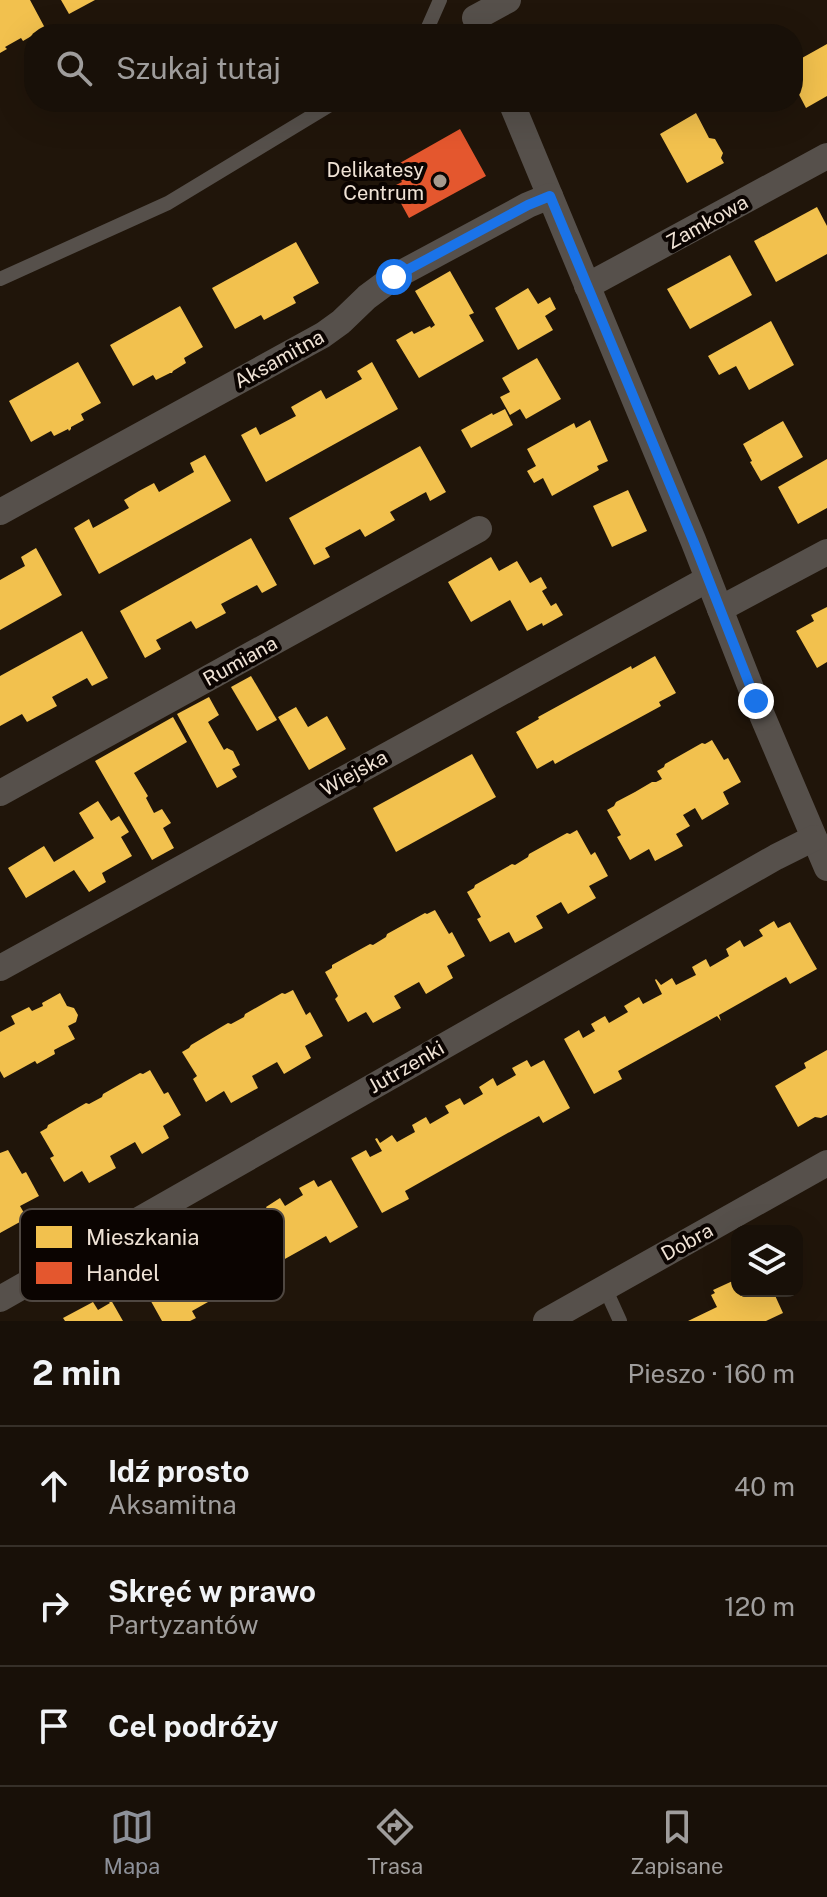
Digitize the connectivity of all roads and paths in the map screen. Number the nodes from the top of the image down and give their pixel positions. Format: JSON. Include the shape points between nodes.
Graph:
{"nodes":[{"id":1,"x":440,"y":0,"type":"edge"},
{"id":2,"x":508,"y":0,"type":"edge"},
{"id":3,"x":475,"y":17,"type":"edge"},
{"id":4,"x":429,"y":24,"type":"edge"},
{"id":5,"x":318,"y":112,"type":"edge"},
{"id":6,"x":515,"y":112,"type":"edge"},
{"id":7,"x":827,"y":156,"type":"edge"},
{"id":8,"x":550,"y":196,"type":"junction"},
{"id":9,"x":0,"y":279,"type":"edge"},
{"id":10,"x":587,"y":286,"type":"junction"},
{"id":11,"x":0,"y":512,"type":"edge"},
{"id":12,"x":479,"y":529,"type":"dead end"},
{"id":13,"x":827,"y":552,"type":"edge"},
{"id":14,"x":708,"y":579,"type":"junction"},
{"id":15,"x":720,"y":609,"type":"junction"},
{"id":16,"x":0,"y":793,"type":"edge"},
{"id":17,"x":814,"y":838,"type":"junction"},
{"id":18,"x":827,"y":868,"type":"edge"},
{"id":19,"x":0,"y":968,"type":"edge"},
{"id":20,"x":827,"y":1163,"type":"edge"},
{"id":21,"x":158,"y":1209,"type":"edge"},
{"id":22,"x":20,"y":1288,"type":"edge"},
{"id":23,"x":605,"y":1288,"type":"junction"},
{"id":24,"x":0,"y":1299,"type":"edge"},
{"id":25,"x":546,"y":1321,"type":"edge"},
{"id":26,"x":620,"y":1321,"type":"edge"}],
"edges":[{"from":1,"to":4,"type":"lane"},
{"from":2,"to":3,"type":"street"},
{"from":5,"to":9,"type":"lane","via":[[168,203]]},
{"from":6,"to":8,"type":"street"},
{"from":7,"to":10,"type":"street","name":"Zamkowa"},
{"from":8,"to":10,"type":"street"},
{"from":8,"to":11,"type":"street","name":"Aksamitna","via":[[394,277],[323,335]]},
{"from":10,"to":14,"type":"street"},
{"from":12,"to":16,"type":"street","name":"Rumiana"},
{"from":13,"to":15,"type":"street"},
{"from":14,"to":15,"type":"street"},
{"from":14,"to":19,"type":"street","name":"Wiejska"},
{"from":15,"to":17,"type":"street"},
{"from":17,"to":18,"type":"street"},
{"from":17,"to":21,"type":"street","name":"Jutrzenki"},
{"from":20,"to":23,"type":"street","name":"Dobra"},
{"from":22,"to":24,"type":"street","name":"Jutrzenki"},
{"from":23,"to":25,"type":"street","name":"Dobra"},
{"from":23,"to":26,"type":"lane"}]}
